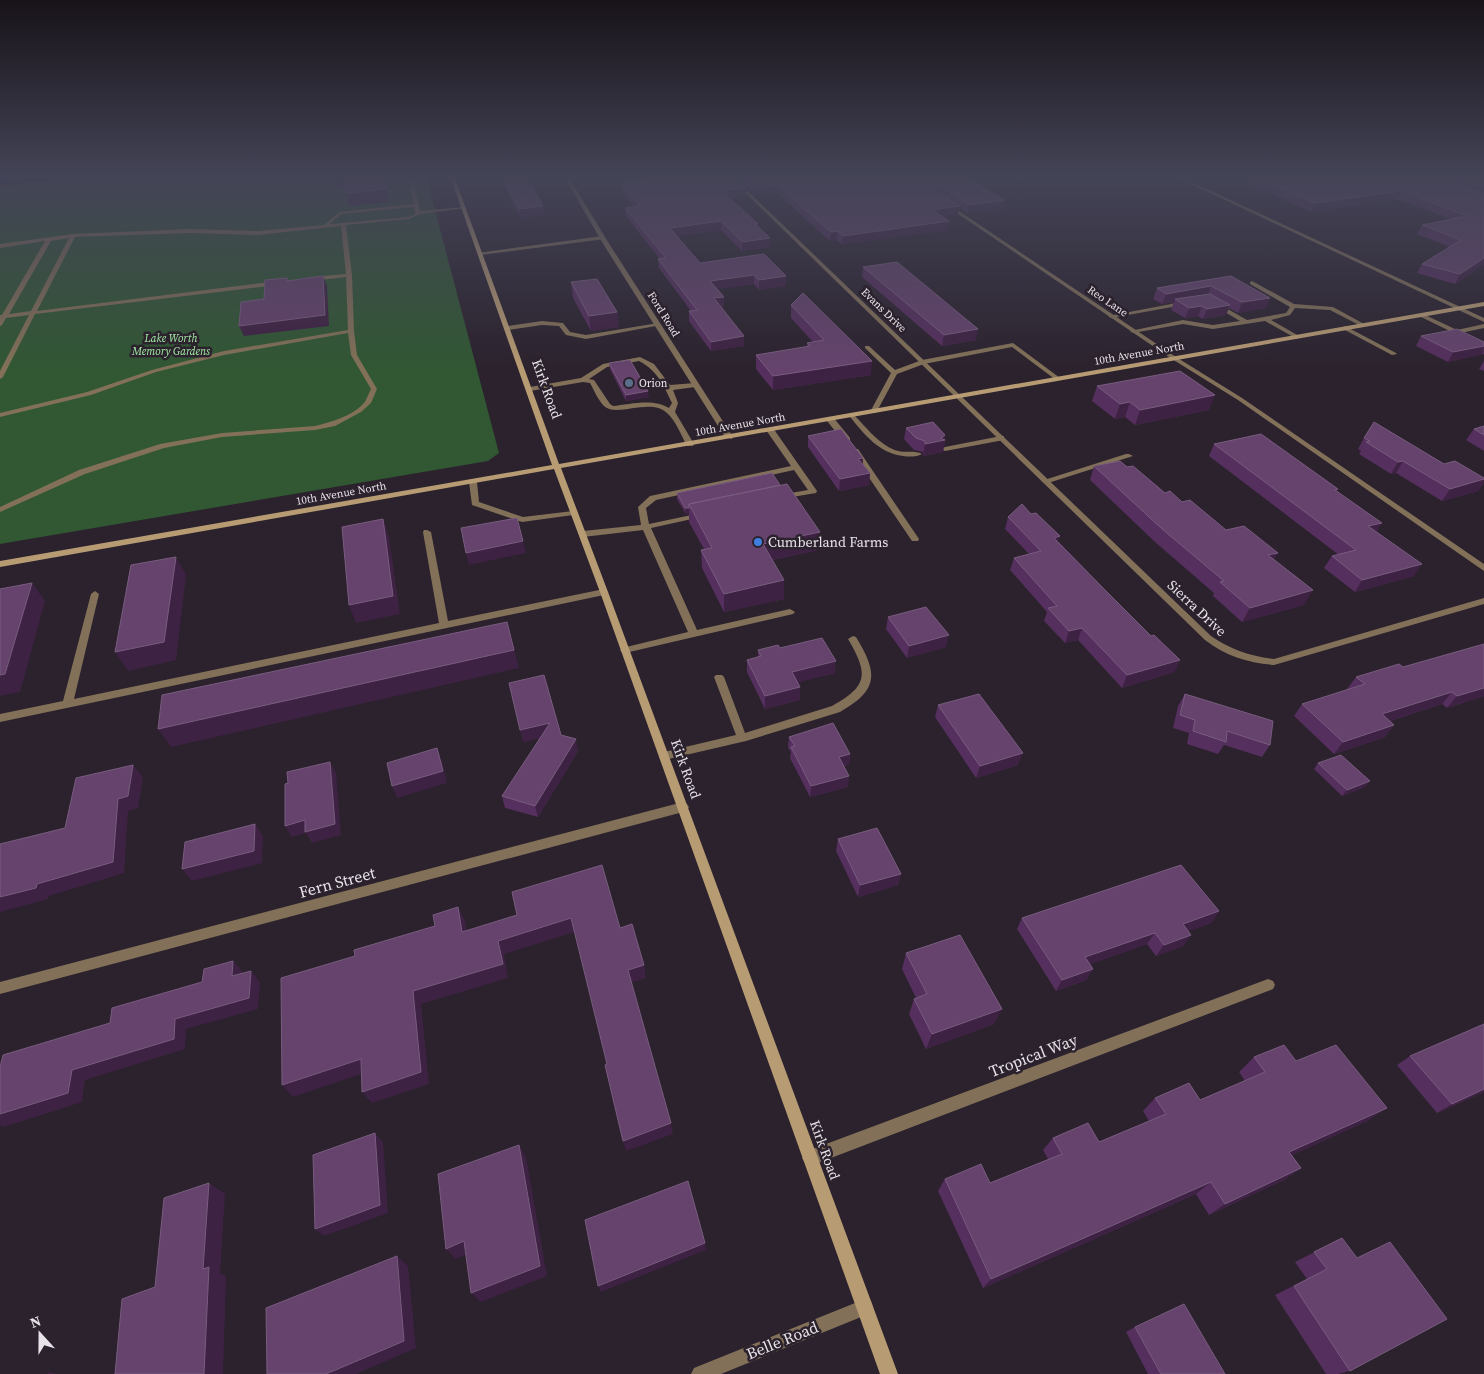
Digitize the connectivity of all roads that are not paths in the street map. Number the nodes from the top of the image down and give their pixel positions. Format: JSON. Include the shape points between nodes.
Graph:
{"nodes":[{"id":1,"x":40,"y":240,"type":"edge"},
{"id":2,"x":47,"y":240,"type":"edge"},
{"id":3,"x":71,"y":240,"type":"edge"},
{"id":4,"x":345,"y":240,"type":"edge"},
{"id":5,"x":475,"y":240,"type":"edge"},
{"id":6,"x":586,"y":240,"type":"edge"},
{"id":7,"x":604,"y":240,"type":"edge"},
{"id":8,"x":796,"y":240,"type":"edge"},
{"id":9,"x":1000,"y":240,"type":"edge"},
{"id":10,"x":1313,"y":240,"type":"edge"},
{"id":11,"x":0,"y":246,"type":"edge"},
{"id":12,"x":480,"y":253,"type":"junction"},
{"id":13,"x":349,"y":275,"type":"junction"},
{"id":14,"x":302,"y":280,"type":"edge"},
{"id":15,"x":283,"y":283,"type":"edge"},
{"id":16,"x":1252,"y":283,"type":"dead end"},
{"id":17,"x":1208,"y":300,"type":"edge"},
{"id":18,"x":1198,"y":301,"type":"edge"},
{"id":19,"x":1484,"y":304,"type":"edge"},
{"id":20,"x":1293,"y":306,"type":"junction"},
{"id":21,"x":1458,"y":308,"type":"junction"},
{"id":22,"x":34,"y":312,"type":"junction"},
{"id":23,"x":1421,"y":315,"type":"junction"},
{"id":24,"x":2,"y":316,"type":"edge"},
{"id":25,"x":1111,"y":316,"type":"junction"},
{"id":26,"x":1266,"y":319,"type":"junction"},
{"id":27,"x":1484,"y":320,"type":"edge"},
{"id":28,"x":1246,"y":322,"type":"junction"},
{"id":29,"x":0,"y":324,"type":"edge"},
{"id":30,"x":658,"y":325,"type":"junction"},
{"id":31,"x":1363,"y":325,"type":"junction"},
{"id":32,"x":1484,"y":326,"type":"edge"},
{"id":33,"x":508,"y":328,"type":"junction"},
{"id":34,"x":1345,"y":328,"type":"junction"},
{"id":35,"x":351,"y":331,"type":"junction"},
{"id":36,"x":1133,"y":331,"type":"junction"},
{"id":37,"x":1296,"y":337,"type":"junction"},
{"id":38,"x":866,"y":347,"type":"dead end"},
{"id":39,"x":1394,"y":354,"type":"dead end"},
{"id":40,"x":1174,"y":358,"type":"junction"},
{"id":41,"x":922,"y":362,"type":"junction"},
{"id":42,"x":894,"y":373,"type":"junction"},
{"id":43,"x":0,"y":377,"type":"edge"},
{"id":44,"x":1058,"y":379,"type":"junction"},
{"id":45,"x":583,"y":380,"type":"junction"},
{"id":46,"x":695,"y":385,"type":"junction"},
{"id":47,"x":668,"y":387,"type":"junction"},
{"id":48,"x":530,"y":388,"type":"junction"},
{"id":49,"x":958,"y":397,"type":"junction"},
{"id":50,"x":671,"y":412,"type":"junction"},
{"id":51,"x":874,"y":412,"type":"junction"},
{"id":52,"x":0,"y":415,"type":"edge"},
{"id":53,"x":852,"y":416,"type":"junction"},
{"id":54,"x":830,"y":419,"type":"junction"},
{"id":55,"x":770,"y":430,"type":"junction"},
{"id":56,"x":729,"y":437,"type":"junction"},
{"id":57,"x":1001,"y":438,"type":"junction"},
{"id":58,"x":690,"y":444,"type":"junction"},
{"id":59,"x":945,"y":449,"type":"edge"},
{"id":60,"x":918,"y":454,"type":"dead end"},
{"id":61,"x":1129,"y":456,"type":"dead end"},
{"id":62,"x":558,"y":467,"type":"junction"},
{"id":63,"x":796,"y":467,"type":"junction"},
{"id":64,"x":1045,"y":481,"type":"junction"},
{"id":65,"x":473,"y":482,"type":"junction"},
{"id":66,"x":776,"y":499,"type":"edge"},
{"id":67,"x":0,"y":510,"type":"edge"},
{"id":68,"x":573,"y":513,"type":"junction"},
{"id":69,"x":711,"y":513,"type":"edge"},
{"id":70,"x":646,"y":527,"type":"junction"},
{"id":71,"x":427,"y":532,"type":"dead end"},
{"id":72,"x":582,"y":534,"type":"junction"},
{"id":73,"x":915,"y":540,"type":"dead end"},
{"id":74,"x":0,"y":564,"type":"edge"},
{"id":75,"x":1484,"y":568,"type":"edge"},
{"id":76,"x":604,"y":592,"type":"junction"},
{"id":77,"x":95,"y":594,"type":"dead end"},
{"id":78,"x":1484,"y":601,"type":"edge"},
{"id":79,"x":790,"y":612,"type":"dead end"},
{"id":80,"x":444,"y":625,"type":"junction"},
{"id":81,"x":694,"y":634,"type":"junction"},
{"id":82,"x":853,"y":639,"type":"dead end"},
{"id":83,"x":625,"y":650,"type":"junction"},
{"id":84,"x":720,"y":677,"type":"dead end"},
{"id":85,"x":68,"y":703,"type":"junction"},
{"id":86,"x":0,"y":718,"type":"edge"},
{"id":87,"x":742,"y":738,"type":"junction"},
{"id":88,"x":664,"y":756,"type":"junction"},
{"id":89,"x":683,"y":807,"type":"junction"},
{"id":90,"x":1268,"y":985,"type":"dead end"},
{"id":91,"x":0,"y":988,"type":"edge"},
{"id":92,"x":810,"y":1158,"type":"junction"},
{"id":93,"x":865,"y":1307,"type":"junction"},
{"id":94,"x":700,"y":1374,"type":"edge"},
{"id":95,"x":889,"y":1374,"type":"edge"}],
"edges":[{"from":1,"to":11,"type":"street"},
{"from":2,"to":24,"type":"street"},
{"from":3,"to":22,"type":"street"},
{"from":4,"to":13,"type":"street"},
{"from":5,"to":12,"type":"street","name":"Kirk Road"},
{"from":6,"to":12,"type":"street"},
{"from":7,"to":30,"type":"street","name":"Ford Road"},
{"from":8,"to":41,"type":"street","name":"Evans Drive"},
{"from":9,"to":25,"type":"street","name":"Reo Lane"},
{"from":10,"to":21,"type":"street"},
{"from":12,"to":33,"type":"street","name":"Kirk Road"},
{"from":13,"to":14,"type":"street"},
{"from":13,"to":35,"type":"street"},
{"from":15,"to":22,"type":"street"},
{"from":16,"to":20,"type":"street"},
{"from":17,"to":28,"type":"street"},
{"from":18,"to":25,"type":"street"},
{"from":19,"to":21,"type":"street","name":"10th Avenue North"},
{"from":20,"to":26,"type":"street","via":[[1288,314]]},
{"from":20,"to":31,"type":"street","via":[[1331,308]]},
{"from":21,"to":23,"type":"street","name":"10th Avenue North"},
{"from":21,"to":27,"type":"street"},
{"from":22,"to":24,"type":"street"},
{"from":22,"to":43,"type":"street"},
{"from":23,"to":31,"type":"street","name":"10th Avenue North"},
{"from":23,"to":32,"type":"street","via":[[1456,332]]},
{"from":24,"to":29,"type":"street"},
{"from":25,"to":36,"type":"street","name":"Reo Lane"},
{"from":26,"to":28,"type":"street"},
{"from":26,"to":37,"type":"street"},
{"from":28,"to":36,"type":"street","via":[[1213,328],[1183,322]]},
{"from":30,"to":33,"type":"street","via":[[586,337],[568,334],[561,324],[552,322]]},
{"from":30,"to":46,"type":"street","name":"Ford Road"},
{"from":31,"to":34,"type":"street","name":"10th Avenue North"},
{"from":33,"to":48,"type":"street","name":"Kirk Road"},
{"from":34,"to":37,"type":"street","name":"10th Avenue North"},
{"from":34,"to":39,"type":"street"},
{"from":35,"to":52,"type":"street","via":[[224,353],[154,371],[88,394]]},
{"from":35,"to":67,"type":"street","via":[[358,365],[374,389],[368,403],[347,418],[315,428],[222,435],[163,446],[82,472]]},
{"from":36,"to":40,"type":"street","name":"Reo Lane"},
{"from":37,"to":40,"type":"street","name":"10th Avenue North"},
{"from":38,"to":42,"type":"street"},
{"from":40,"to":44,"type":"street","name":"10th Avenue North"},
{"from":40,"to":75,"type":"street","via":[[1240,399]]},
{"from":41,"to":42,"type":"street"},
{"from":41,"to":44,"type":"street","via":[[1013,345]]},
{"from":41,"to":49,"type":"street","name":"Evans Drive"},
{"from":42,"to":51,"type":"street"},
{"from":44,"to":49,"type":"street","name":"10th Avenue North"},
{"from":45,"to":47,"type":"street","via":[[605,364],[640,359],[652,365]]},
{"from":45,"to":48,"type":"street"},
{"from":45,"to":50,"type":"street","via":[[592,381],[612,408],[655,404]]},
{"from":46,"to":47,"type":"street"},
{"from":46,"to":56,"type":"street","name":"Ford Road"},
{"from":47,"to":50,"type":"street","via":[[675,403]]},
{"from":48,"to":62,"type":"street","name":"Kirk Road"},
{"from":49,"to":51,"type":"street","name":"10th Avenue North"},
{"from":49,"to":57,"type":"street","name":"Sierra Drive"},
{"from":50,"to":58,"type":"street"},
{"from":51,"to":53,"type":"street","name":"10th Avenue North"},
{"from":53,"to":54,"type":"street","name":"10th Avenue North"},
{"from":53,"to":60,"type":"street","via":[[878,445],[900,455]]},
{"from":54,"to":55,"type":"street","name":"10th Avenue North"},
{"from":54,"to":73,"type":"street"},
{"from":55,"to":56,"type":"street","name":"10th Avenue North"},
{"from":55,"to":63,"type":"street"},
{"from":56,"to":58,"type":"street","name":"10th Avenue North"},
{"from":57,"to":59,"type":"street"},
{"from":57,"to":64,"type":"street","name":"Sierra Drive"},
{"from":58,"to":62,"type":"street","name":"10th Avenue North"},
{"from":61,"to":64,"type":"street"},
{"from":62,"to":65,"type":"street","name":"10th Avenue North"},
{"from":62,"to":68,"type":"street","name":"Kirk Road"},
{"from":63,"to":66,"type":"street","via":[[813,491]]},
{"from":63,"to":70,"type":"street","via":[[653,498],[642,507]]},
{"from":64,"to":78,"type":"street","name":"Sierra Drive","via":[[1208,638],[1238,656],[1274,662]]},
{"from":65,"to":68,"type":"street","via":[[475,503],[522,520]]},
{"from":65,"to":74,"type":"street","name":"10th Avenue North"},
{"from":68,"to":72,"type":"street","name":"Kirk Road"},
{"from":69,"to":70,"type":"street"},
{"from":70,"to":72,"type":"street"},
{"from":70,"to":81,"type":"street"},
{"from":71,"to":80,"type":"street"},
{"from":72,"to":76,"type":"street","name":"Kirk Road"},
{"from":76,"to":80,"type":"street"},
{"from":76,"to":83,"type":"street","name":"Kirk Road"},
{"from":77,"to":85,"type":"street"},
{"from":79,"to":81,"type":"street"},
{"from":80,"to":85,"type":"street"},
{"from":81,"to":83,"type":"street"},
{"from":82,"to":87,"type":"street","via":[[866,662],[866,685],[861,694],[836,709]]},
{"from":83,"to":88,"type":"street","name":"Kirk Road"},
{"from":84,"to":87,"type":"street"},
{"from":85,"to":86,"type":"street"},
{"from":87,"to":88,"type":"street"},
{"from":88,"to":89,"type":"street","name":"Kirk Road"},
{"from":89,"to":91,"type":"street","name":"Fern Street"},
{"from":89,"to":92,"type":"street","name":"Kirk Road"},
{"from":90,"to":92,"type":"street","name":"Tropical Way"},
{"from":92,"to":93,"type":"street","name":"Kirk Road"},
{"from":93,"to":94,"type":"street","name":"Belle Road"},
{"from":93,"to":95,"type":"street","name":"Kirk Road"}]}
